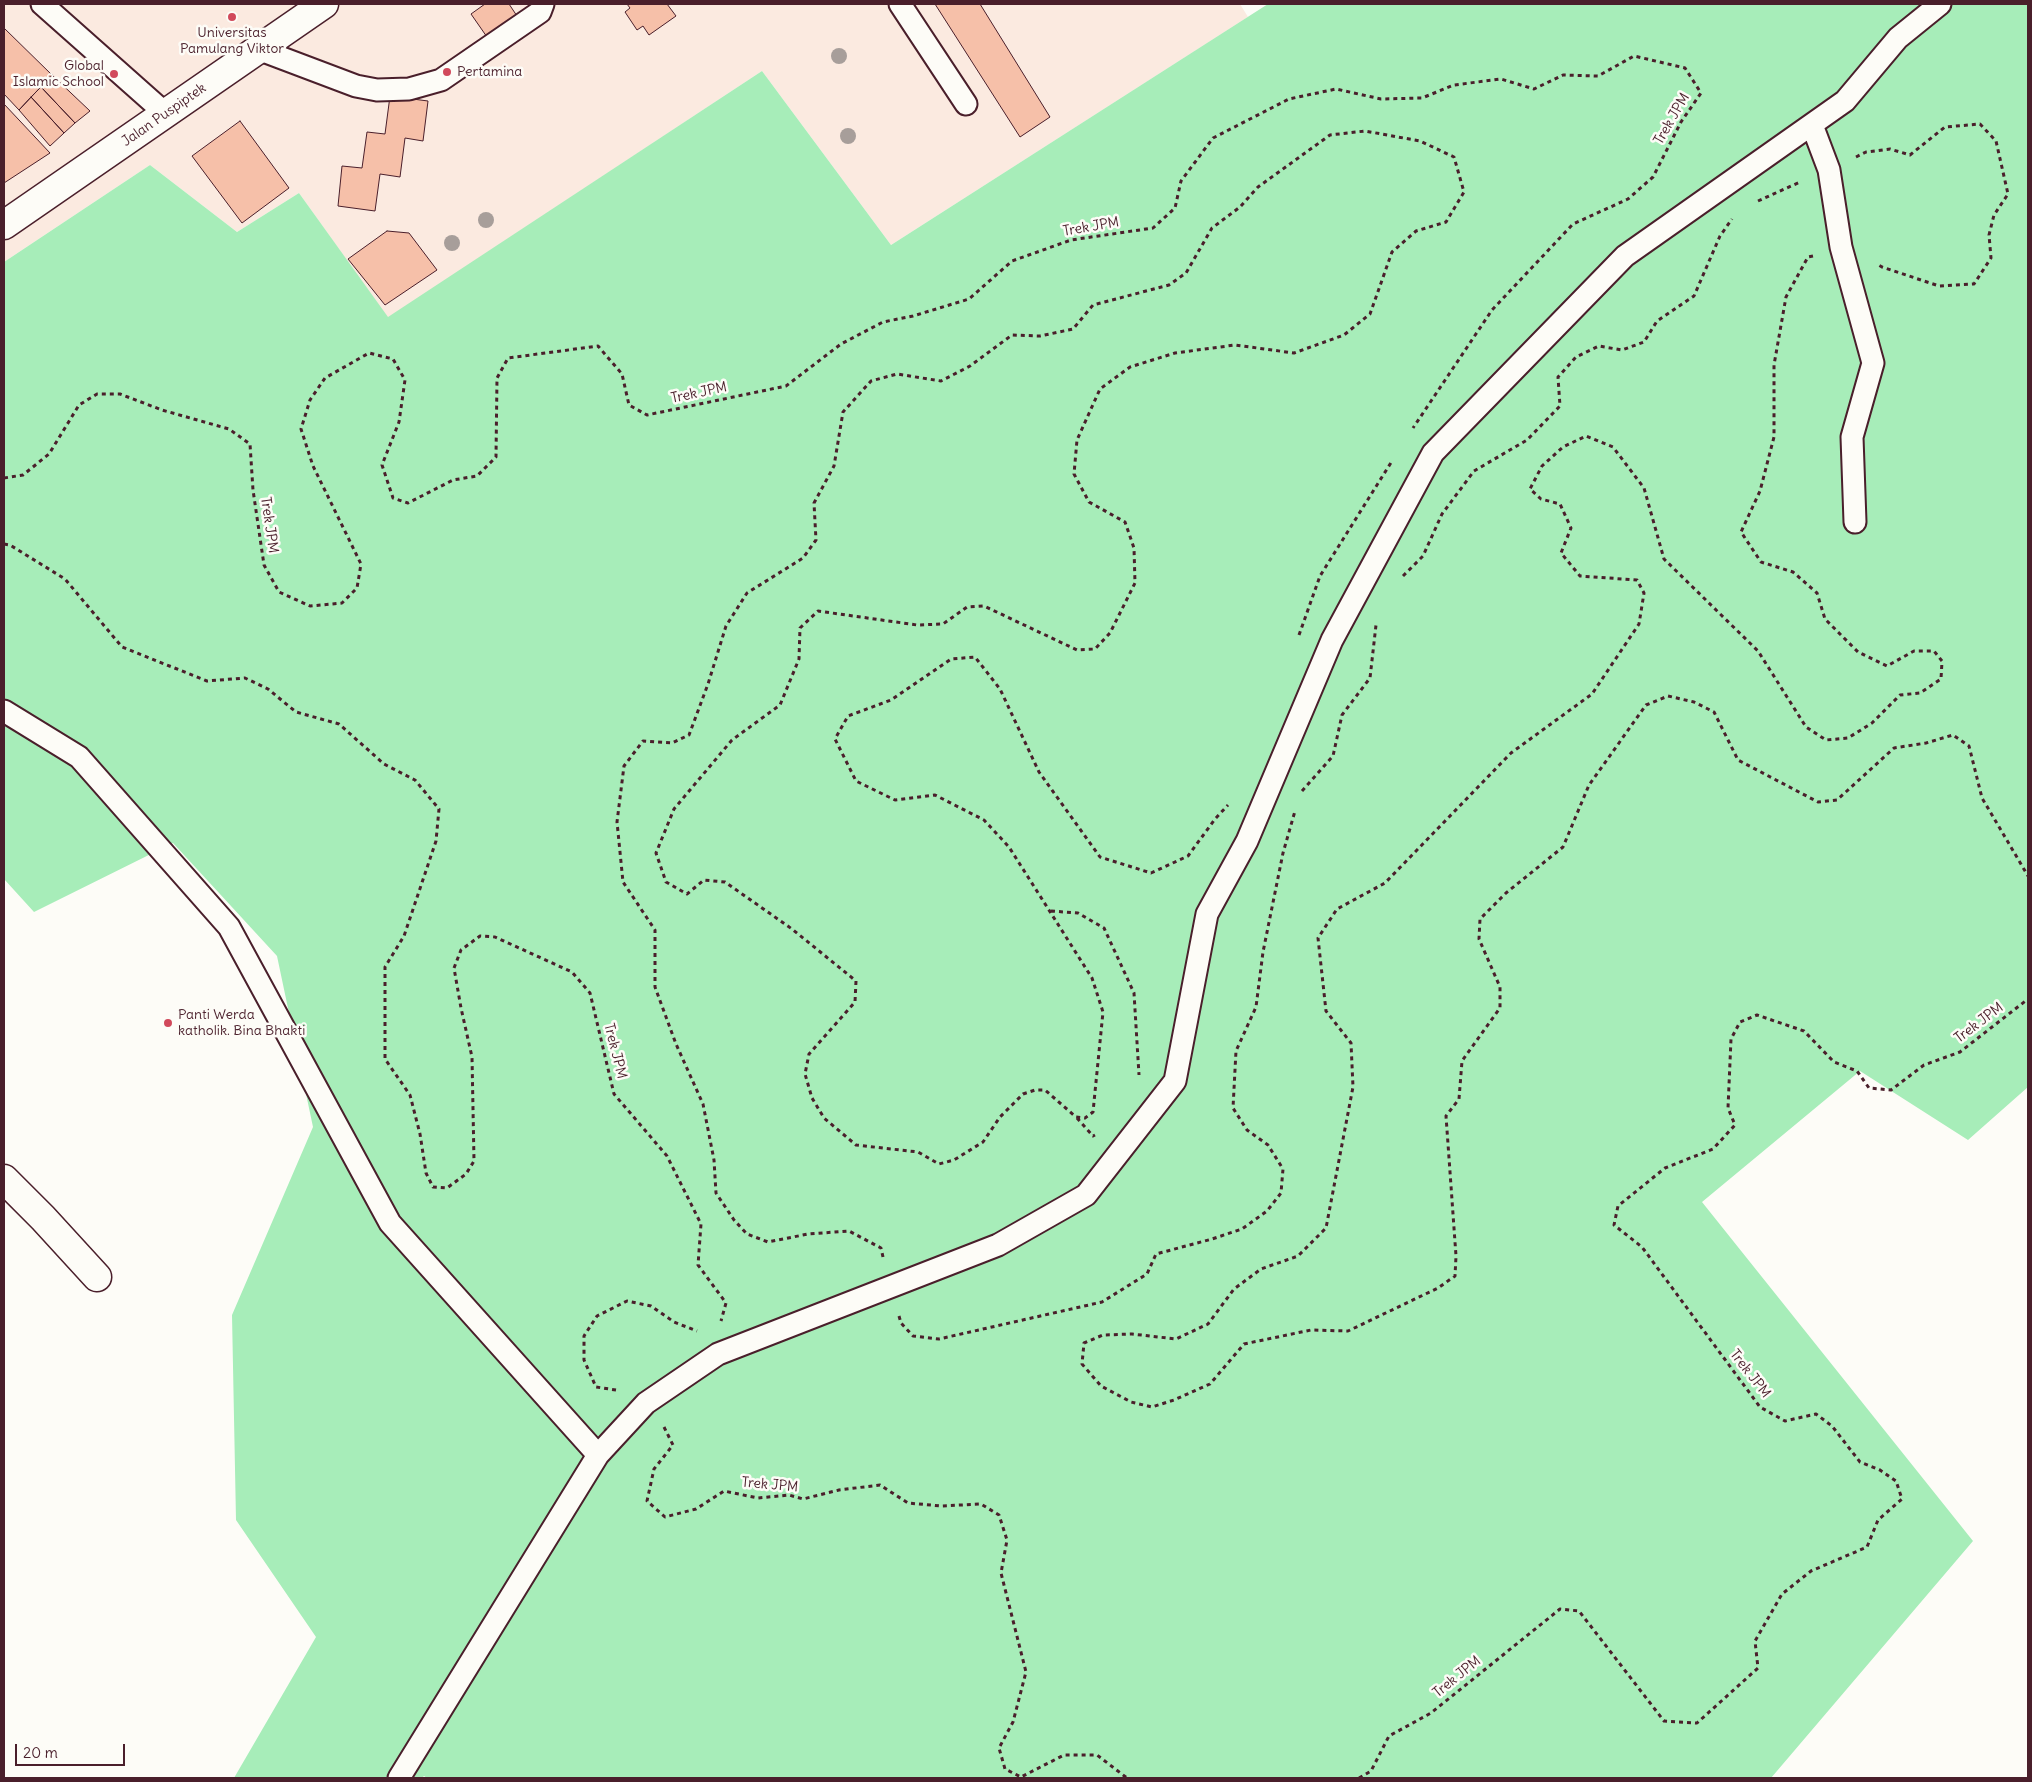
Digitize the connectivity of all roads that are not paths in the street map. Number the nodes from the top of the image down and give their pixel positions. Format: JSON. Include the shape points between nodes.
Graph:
{"nodes":[{"id":1,"x":42,"y":4,"type":"edge"},
{"id":2,"x":324,"y":4,"type":"edge"},
{"id":3,"x":543,"y":4,"type":"edge"},
{"id":4,"x":900,"y":4,"type":"edge"},
{"id":5,"x":1940,"y":4,"type":"edge"},
{"id":6,"x":258,"y":49,"type":"junction"},
{"id":7,"x":966,"y":104,"type":"dead end"},
{"id":8,"x":166,"y":114,"type":"junction"},
{"id":9,"x":1812,"y":125,"type":"junction"},
{"id":10,"x":4,"y":225,"type":"edge"},
{"id":11,"x":1855,"y":522,"type":"dead end"},
{"id":12,"x":4,"y":711,"type":"edge"},
{"id":13,"x":4,"y":1179,"type":"edge"},
{"id":14,"x":97,"y":1277,"type":"dead end"},
{"id":15,"x":598,"y":1455,"type":"junction"},
{"id":16,"x":398,"y":1778,"type":"edge"}],
"edges":[{"from":1,"to":8,"type":"lane"},
{"from":2,"to":6,"type":"main road","name":"Jalan Puspiptek"},
{"from":3,"to":6,"type":"lane","via":[[540,12],[441,80],[409,89],[377,90],[356,86]]},
{"from":4,"to":7,"type":"lane"},
{"from":5,"to":9,"type":"lane","via":[[1898,38],[1845,101]]},
{"from":6,"to":8,"type":"main road","name":"Jalan Puspiptek"},
{"from":8,"to":10,"type":"main road","name":"Jalan Puspiptek"},
{"from":9,"to":11,"type":"lane","via":[[1829,170],[1841,247],[1872,362],[1852,437]]},
{"from":9,"to":15,"type":"lane","via":[[1625,256],[1433,453],[1332,640],[1247,841],[1207,914],[1175,1081],[1086,1195],[998,1245],[718,1354],[646,1403]]},
{"from":12,"to":15,"type":"lane","via":[[79,757],[229,927],[390,1223]]},
{"from":13,"to":14,"type":"main road"},
{"from":15,"to":16,"type":"lane"}]}
